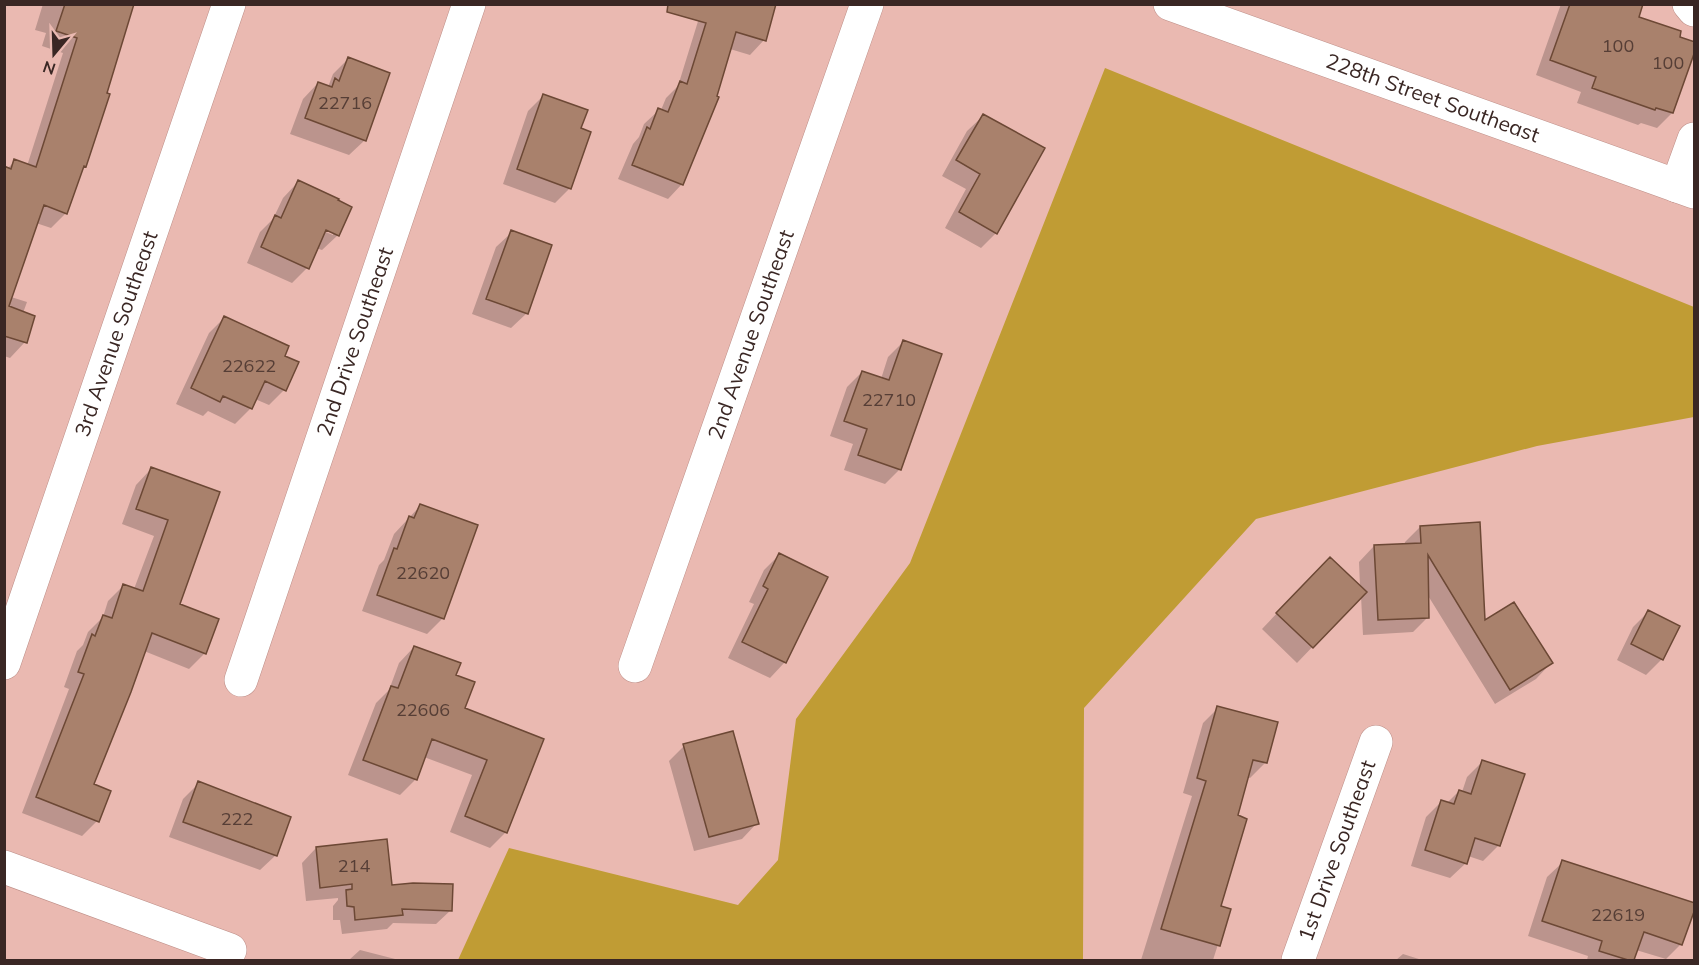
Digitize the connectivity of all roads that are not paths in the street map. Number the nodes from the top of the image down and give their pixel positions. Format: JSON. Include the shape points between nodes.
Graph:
{"nodes":[{"id":1,"x":229,"y":4,"type":"edge"},
{"id":2,"x":469,"y":4,"type":"edge"},
{"id":3,"x":867,"y":4,"type":"edge"},
{"id":4,"x":1170,"y":4,"type":"edge"},
{"id":5,"x":1689,"y":4,"type":"edge"},
{"id":6,"x":1695,"y":10,"type":"edge"},
{"id":7,"x":1695,"y":139,"type":"edge"},
{"id":8,"x":1686,"y":189,"type":"edge"},
{"id":9,"x":4,"y":663,"type":"edge"},
{"id":10,"x":635,"y":666,"type":"dead end"},
{"id":11,"x":241,"y":680,"type":"dead end"},
{"id":12,"x":1376,"y":742,"type":"dead end"},
{"id":13,"x":4,"y":867,"type":"edge"},
{"id":14,"x":230,"y":950,"type":"dead end"},
{"id":15,"x":1298,"y":960,"type":"edge"}],
"edges":[{"from":1,"to":9,"type":"street","name":"3rd Avenue Southeast"},
{"from":2,"to":11,"type":"street","name":"2nd Drive Southeast"},
{"from":3,"to":10,"type":"street","name":"2nd Avenue Southeast"},
{"from":4,"to":8,"type":"street","name":"228th Street Southeast"},
{"from":5,"to":6,"type":"street"},
{"from":7,"to":8,"type":"street"},
{"from":12,"to":15,"type":"street","name":"1st Drive Southeast"},
{"from":13,"to":14,"type":"street"}]}
